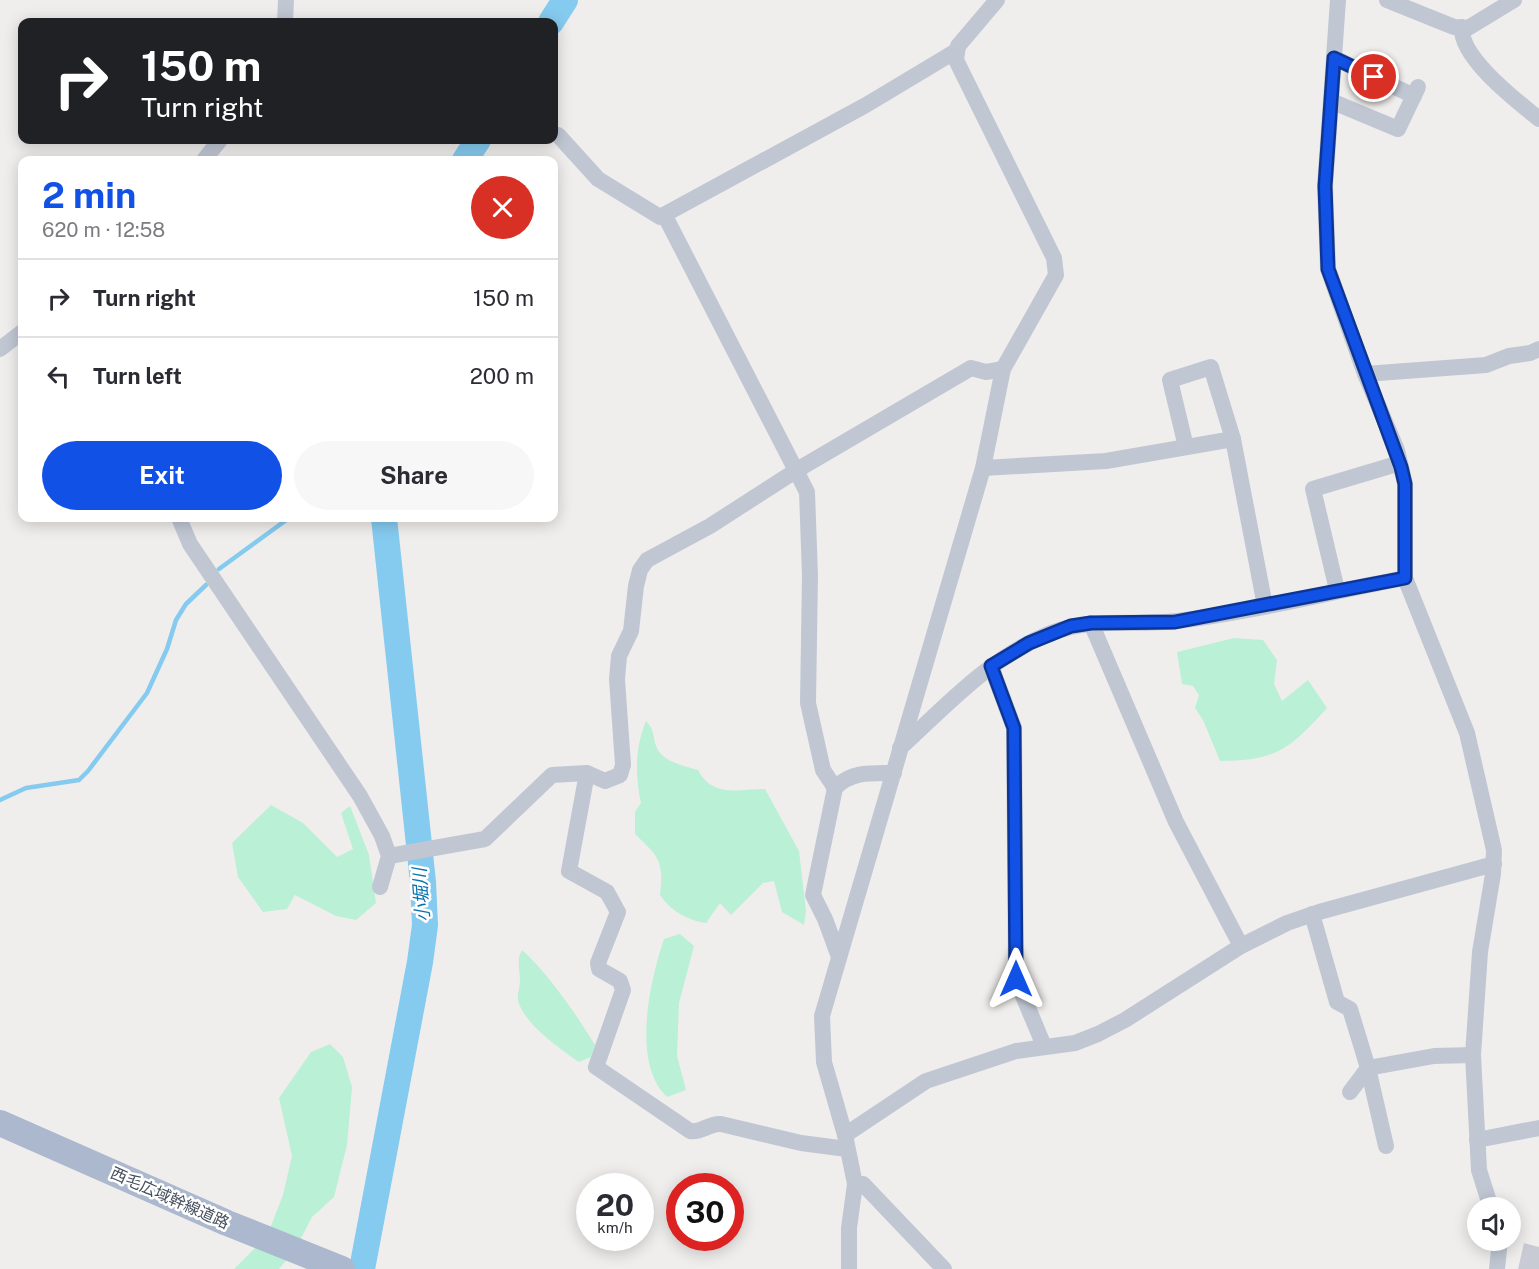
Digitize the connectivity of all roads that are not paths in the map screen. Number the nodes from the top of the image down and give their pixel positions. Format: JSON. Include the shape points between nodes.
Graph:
{"nodes":[{"id":1,"x":286,"y":0,"type":"edge"},
{"id":2,"x":997,"y":0,"type":"edge"},
{"id":3,"x":1338,"y":0,"type":"edge"},
{"id":4,"x":1387,"y":0,"type":"edge"},
{"id":5,"x":1514,"y":0,"type":"edge"},
{"id":6,"x":285,"y":18,"type":"edge"},
{"id":7,"x":1462,"y":27,"type":"junction"},
{"id":8,"x":956,"y":51,"type":"junction"},
{"id":9,"x":1334,"y":58,"type":"junction"},
{"id":10,"x":1331,"y":101,"type":"junction"},
{"id":11,"x":1539,"y":119,"type":"edge"},
{"id":12,"x":558,"y":135,"type":"dead end"},
{"id":13,"x":217,"y":144,"type":"edge"},
{"id":14,"x":207,"y":156,"type":"edge"},
{"id":15,"x":665,"y":216,"type":"junction"},
{"id":16,"x":18,"y":335,"type":"edge"},
{"id":17,"x":1539,"y":348,"type":"edge"},
{"id":18,"x":0,"y":349,"type":"edge"},
{"id":19,"x":1003,"y":369,"type":"junction"},
{"id":20,"x":1365,"y":374,"type":"junction"},
{"id":21,"x":1233,"y":439,"type":"junction"},
{"id":22,"x":1186,"y":447,"type":"junction"},
{"id":23,"x":1400,"y":463,"type":"junction"},
{"id":24,"x":983,"y":468,"type":"junction"},
{"id":25,"x":797,"y":470,"type":"junction"},
{"id":26,"x":181,"y":522,"type":"edge"},
{"id":27,"x":1405,"y":578,"type":"junction"},
{"id":28,"x":1337,"y":590,"type":"junction"},
{"id":29,"x":1265,"y":606,"type":"junction"},
{"id":30,"x":1091,"y":623,"type":"junction"},
{"id":31,"x":991,"y":666,"type":"junction"},
{"id":32,"x":898,"y":749,"type":"junction"},
{"id":33,"x":587,"y":773,"type":"junction"},
{"id":34,"x":894,"y":773,"type":"junction"},
{"id":35,"x":835,"y":789,"type":"junction"},
{"id":36,"x":389,"y":856,"type":"junction"},
{"id":37,"x":1494,"y":864,"type":"junction"},
{"id":38,"x":380,"y":887,"type":"dead end"},
{"id":39,"x":1312,"y":914,"type":"junction"},
{"id":40,"x":1241,"y":946,"type":"junction"},
{"id":41,"x":839,"y":957,"type":"junction"},
{"id":42,"x":1044,"y":1046,"type":"junction"},
{"id":43,"x":1473,"y":1055,"type":"junction"},
{"id":44,"x":1368,"y":1068,"type":"junction"},
{"id":45,"x":1350,"y":1092,"type":"dead end"},
{"id":46,"x":0,"y":1123,"type":"edge"},
{"id":47,"x":1539,"y":1128,"type":"edge"},
{"id":48,"x":1477,"y":1140,"type":"junction"},
{"id":49,"x":846,"y":1142,"type":"junction"},
{"id":50,"x":1386,"y":1146,"type":"dead end"},
{"id":51,"x":855,"y":1184,"type":"junction"},
{"id":52,"x":1488,"y":1197,"type":"edge"},
{"id":53,"x":1501,"y":1251,"type":"edge"},
{"id":54,"x":342,"y":1269,"type":"edge"},
{"id":55,"x":849,"y":1269,"type":"edge"},
{"id":56,"x":944,"y":1269,"type":"edge"},
{"id":57,"x":1497,"y":1269,"type":"edge"}],
"edges":[{"from":1,"to":6,"type":"street"},
{"from":2,"to":8,"type":"street"},
{"from":3,"to":9,"type":"street"},
{"from":4,"to":7,"type":"street"},
{"from":5,"to":7,"type":"street","via":[[1472,27]]},
{"from":7,"to":11,"type":"street","via":[[1462,40],[1484,69]]},
{"from":8,"to":15,"type":"street"},
{"from":8,"to":19,"type":"street","via":[[958,65],[1057,267],[1052,286]]},
{"from":9,"to":10,"type":"street"},
{"from":9,"to":10,"type":"street","via":[[1416,92],[1398,129]]},
{"from":10,"to":20,"type":"street","via":[[1325,186],[1328,269]]},
{"from":12,"to":15,"type":"street","via":[[598,179],[660,217]]},
{"from":13,"to":14,"type":"street"},
{"from":15,"to":25,"type":"street"},
{"from":16,"to":18,"type":"street"},
{"from":17,"to":20,"type":"street","via":[[1486,365]]},
{"from":19,"to":24,"type":"street"},
{"from":19,"to":25,"type":"street","via":[[986,372],[971,368]]},
{"from":20,"to":23,"type":"street"},
{"from":21,"to":22,"type":"street"},
{"from":21,"to":22,"type":"street","via":[[1211,367],[1170,380]]},
{"from":21,"to":29,"type":"street"},
{"from":22,"to":24,"type":"street","via":[[1106,461]]},
{"from":23,"to":27,"type":"street","via":[[1405,484]]},
{"from":23,"to":28,"type":"street","via":[[1313,489]]},
{"from":24,"to":32,"type":"street"},
{"from":25,"to":33,"type":"street","via":[[710,526],[647,560],[640,570],[631,631],[619,656],[623,765],[620,775],[605,781]]},
{"from":25,"to":35,"type":"street","via":[[807,492],[808,703],[822,770]]},
{"from":26,"to":36,"type":"street","via":[[190,544],[360,796]]},
{"from":27,"to":28,"type":"street"},
{"from":27,"to":37,"type":"street","via":[[1467,733]]},
{"from":28,"to":29,"type":"street"},
{"from":29,"to":30,"type":"street","via":[[1175,622]]},
{"from":30,"to":31,"type":"street","via":[[1050,633]]},
{"from":30,"to":40,"type":"street","via":[[1176,822]]},
{"from":31,"to":32,"type":"street"},
{"from":31,"to":42,"type":"street","via":[[1014,728],[1016,979]]},
{"from":32,"to":34,"type":"street"},
{"from":33,"to":36,"type":"street","via":[[552,775],[485,839]]},
{"from":33,"to":49,"type":"street","via":[[569,871],[607,892],[618,912],[598,963],[599,969],[620,981],[623,990],[596,1067],[690,1131],[697,1132],[714,1123],[801,1143]]},
{"from":34,"to":35,"type":"street","via":[[861,772],[841,781]]},
{"from":34,"to":41,"type":"street"},
{"from":35,"to":41,"type":"street","via":[[813,895]]},
{"from":36,"to":38,"type":"street"},
{"from":37,"to":39,"type":"street"},
{"from":37,"to":43,"type":"street","via":[[1480,952]]},
{"from":39,"to":40,"type":"street"},
{"from":39,"to":44,"type":"street","via":[[1337,1002],[1350,1009]]},
{"from":40,"to":42,"type":"street","via":[[1125,1020],[1075,1042]]},
{"from":41,"to":49,"type":"street","via":[[822,1016],[822,1047]]},
{"from":42,"to":49,"type":"street","via":[[1016,1051],[926,1081]]},
{"from":43,"to":44,"type":"street","via":[[1434,1056]]},
{"from":43,"to":48,"type":"street"},
{"from":44,"to":45,"type":"street"},
{"from":44,"to":50,"type":"street"},
{"from":46,"to":54,"type":"main road","name":"西毛広域幹線道路"},
{"from":47,"to":48,"type":"street"},
{"from":48,"to":52,"type":"street","via":[[1479,1170]]},
{"from":49,"to":51,"type":"street"},
{"from":51,"to":55,"type":"street"},
{"from":51,"to":56,"type":"street","via":[[863,1184]]},
{"from":53,"to":57,"type":"street"}]}
